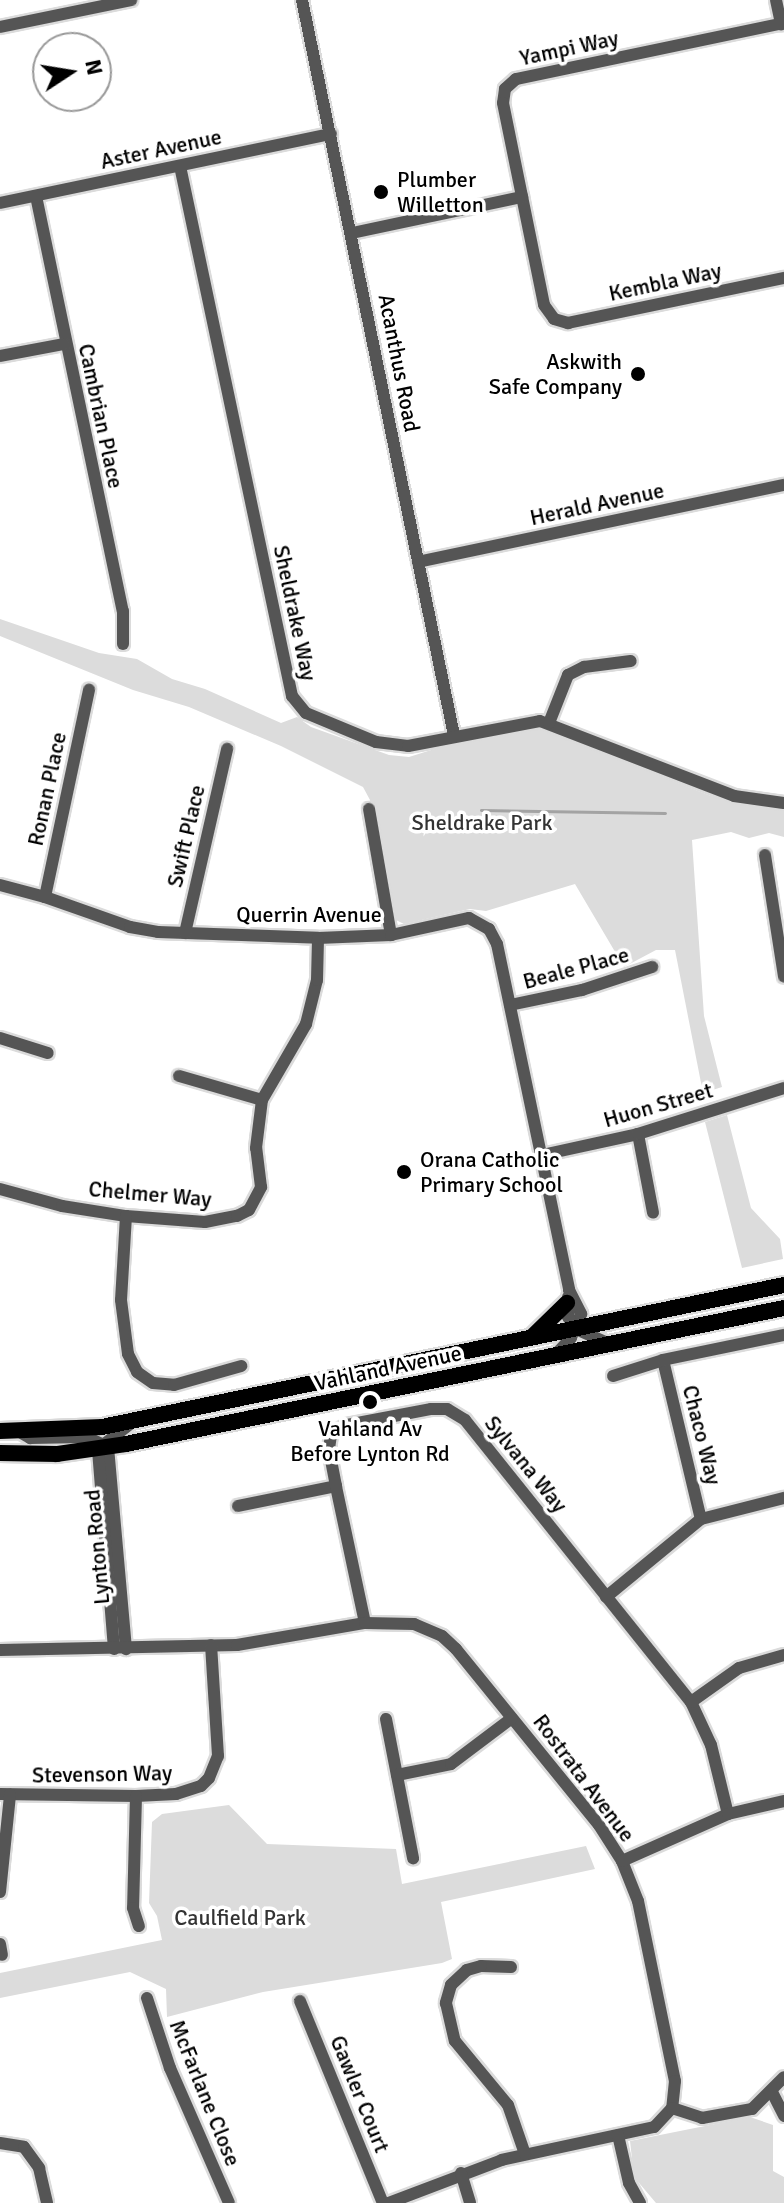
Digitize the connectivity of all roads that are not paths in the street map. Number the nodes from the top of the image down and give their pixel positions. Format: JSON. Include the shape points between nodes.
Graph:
{"nodes":[{"id":1,"x":131,"y":0,"type":"edge"},
{"id":2,"x":302,"y":0,"type":"edge"},
{"id":3,"x":776,"y":0,"type":"edge"},
{"id":4,"x":783,"y":23,"type":"edge"},
{"id":5,"x":0,"y":27,"type":"edge"},
{"id":6,"x":331,"y":134,"type":"junction"},
{"id":7,"x":180,"y":166,"type":"junction"},
{"id":8,"x":36,"y":196,"type":"junction"},
{"id":9,"x":522,"y":197,"type":"junction"},
{"id":10,"x":0,"y":203,"type":"edge"},
{"id":11,"x":352,"y":233,"type":"junction"},
{"id":12,"x":784,"y":278,"type":"edge"},
{"id":13,"x":554,"y":319,"type":"joint"},
{"id":14,"x":64,"y":344,"type":"junction"},
{"id":15,"x":0,"y":356,"type":"edge"},
{"id":16,"x":784,"y":485,"type":"edge"},
{"id":17,"x":418,"y":562,"type":"junction"},
{"id":18,"x":123,"y":644,"type":"dead end"},
{"id":19,"x":631,"y":661,"type":"dead end"},
{"id":20,"x":89,"y":690,"type":"dead end"},
{"id":21,"x":549,"y":723,"type":"junction"},
{"id":22,"x":454,"y":735,"type":"junction"},
{"id":23,"x":227,"y":749,"type":"dead end"},
{"id":24,"x":784,"y":803,"type":"edge"},
{"id":25,"x":369,"y":809,"type":"dead end"},
{"id":26,"x":765,"y":855,"type":"dead end"},
{"id":27,"x":0,"y":885,"type":"edge"},
{"id":28,"x":45,"y":897,"type":"junction"},
{"id":29,"x":185,"y":933,"type":"junction"},
{"id":30,"x":391,"y":935,"type":"junction"},
{"id":31,"x":318,"y":938,"type":"junction"},
{"id":32,"x":652,"y":967,"type":"dead end"},
{"id":33,"x":784,"y":977,"type":"edge"},
{"id":34,"x":510,"y":1005,"type":"junction"},
{"id":35,"x":0,"y":1038,"type":"edge"},
{"id":36,"x":48,"y":1053,"type":"dead end"},
{"id":37,"x":179,"y":1076,"type":"dead end"},
{"id":38,"x":784,"y":1088,"type":"edge"},
{"id":39,"x":262,"y":1100,"type":"junction"},
{"id":40,"x":638,"y":1134,"type":"junction"},
{"id":41,"x":542,"y":1155,"type":"junction"},
{"id":42,"x":0,"y":1189,"type":"edge"},
{"id":43,"x":653,"y":1213,"type":"dead end"},
{"id":44,"x":126,"y":1216,"type":"junction"},
{"id":45,"x":784,"y":1285,"type":"edge"},
{"id":46,"x":568,"y":1296,"type":"junction"},
{"id":47,"x":784,"y":1308,"type":"edge"},
{"id":48,"x":576,"y":1329,"type":"junction"},
{"id":49,"x":784,"y":1335,"type":"edge"},
{"id":50,"x":531,"y":1338,"type":"junction"},
{"id":51,"x":610,"y":1344,"type":"junction"},
{"id":52,"x":555,"y":1355,"type":"junction"},
{"id":53,"x":663,"y":1360,"type":"junction"},
{"id":54,"x":241,"y":1366,"type":"dead end"},
{"id":55,"x":613,"y":1376,"type":"dead end"},
{"id":56,"x":139,"y":1419,"type":"junction"},
{"id":57,"x":0,"y":1431,"type":"edge"},
{"id":58,"x":20,"y":1432,"type":"junction"},
{"id":59,"x":103,"y":1447,"type":"junction"},
{"id":60,"x":0,"y":1453,"type":"edge"},
{"id":61,"x":336,"y":1486,"type":"junction"},
{"id":62,"x":784,"y":1498,"type":"edge"},
{"id":63,"x":238,"y":1506,"type":"dead end"},
{"id":64,"x":701,"y":1519,"type":"junction"},
{"id":65,"x":606,"y":1597,"type":"junction"},
{"id":66,"x":365,"y":1623,"type":"junction"},
{"id":67,"x":211,"y":1645,"type":"junction"},
{"id":68,"x":120,"y":1649,"type":"junction"},
{"id":69,"x":0,"y":1650,"type":"edge"},
{"id":70,"x":784,"y":1655,"type":"edge"},
{"id":71,"x":691,"y":1702,"type":"junction"},
{"id":72,"x":512,"y":1718,"type":"junction"},
{"id":73,"x":386,"y":1719,"type":"dead end"},
{"id":74,"x":397,"y":1775,"type":"junction"},
{"id":75,"x":5,"y":1795,"type":"edge"},
{"id":76,"x":136,"y":1796,"type":"junction"},
{"id":77,"x":784,"y":1801,"type":"edge"},
{"id":78,"x":728,"y":1814,"type":"junction"},
{"id":79,"x":413,"y":1858,"type":"dead end"},
{"id":80,"x":622,"y":1861,"type":"junction"},
{"id":81,"x":0,"y":1892,"type":"edge"},
{"id":82,"x":139,"y":1926,"type":"dead end"},
{"id":83,"x":511,"y":1967,"type":"dead end"},
{"id":84,"x":147,"y":1998,"type":"dead end"},
{"id":85,"x":300,"y":2001,"type":"dead end"},
{"id":86,"x":784,"y":2077,"type":"edge"},
{"id":87,"x":772,"y":2092,"type":"junction"},
{"id":88,"x":672,"y":2108,"type":"junction"},
{"id":89,"x":784,"y":2116,"type":"edge"},
{"id":90,"x":618,"y":2135,"type":"junction"},
{"id":91,"x":0,"y":2143,"type":"edge"},
{"id":92,"x":525,"y":2154,"type":"junction"},
{"id":93,"x":461,"y":2173,"type":"junction"},
{"id":94,"x":47,"y":2203,"type":"edge"},
{"id":95,"x":229,"y":2203,"type":"edge"},
{"id":96,"x":386,"y":2203,"type":"edge"},
{"id":97,"x":470,"y":2203,"type":"edge"},
{"id":98,"x":640,"y":2203,"type":"edge"}],
"edges":[{"from":1,"to":5,"type":"street"},
{"from":2,"to":6,"type":"street","name":"Acanthus Road"},
{"from":3,"to":4,"type":"street"},
{"from":4,"to":9,"type":"street","name":"Yampi Way","via":[[516,79],[505,89],[503,103]]},
{"from":6,"to":7,"type":"street","name":"Aster Avenue"},
{"from":6,"to":11,"type":"street","name":"Acanthus Road"},
{"from":7,"to":8,"type":"street","name":"Aster Avenue"},
{"from":7,"to":22,"type":"street","name":"Sheldrake Way","via":[[292,696],[317,720],[390,745]]},
{"from":8,"to":10,"type":"street","name":"Aster Avenue"},
{"from":8,"to":14,"type":"street","name":"Cambrian Place"},
{"from":9,"to":11,"type":"street"},
{"from":9,"to":13,"type":"street","name":"Yampi Way","via":[[544,305]]},
{"from":11,"to":17,"type":"street","name":"Acanthus Road"},
{"from":12,"to":13,"type":"street","name":"Kembla Way","via":[[568,323]]},
{"from":14,"to":15,"type":"street"},
{"from":14,"to":18,"type":"street","name":"Cambrian Place","via":[[123,611]]},
{"from":16,"to":17,"type":"street","name":"Herald Avenue"},
{"from":17,"to":22,"type":"street","name":"Acanthus Road"},
{"from":19,"to":21,"type":"street","via":[[584,667],[568,675]]},
{"from":20,"to":28,"type":"street","name":"Ronan Place"},
{"from":21,"to":22,"type":"street","name":"Sheldrake Way","via":[[529,721]]},
{"from":21,"to":24,"type":"street","name":"Sheldrake Way","via":[[734,796]]},
{"from":23,"to":29,"type":"street","name":"Swift Place"},
{"from":25,"to":30,"type":"street"},
{"from":26,"to":33,"type":"street"},
{"from":27,"to":28,"type":"street","name":"Querrin Avenue"},
{"from":28,"to":29,"type":"street","name":"Querrin Avenue","via":[[130,927]]},
{"from":29,"to":31,"type":"street","name":"Querrin Avenue"},
{"from":30,"to":31,"type":"street","name":"Querrin Avenue"},
{"from":30,"to":34,"type":"street","name":"Querrin Avenue","via":[[457,918],[479,921],[497,944]]},
{"from":31,"to":39,"type":"street","name":"Chelmer Way","via":[[317,980],[306,1024]]},
{"from":32,"to":34,"type":"street","name":"Beale Place","via":[[582,990]]},
{"from":34,"to":41,"type":"street","name":"Querrin Avenue"},
{"from":35,"to":36,"type":"street"},
{"from":37,"to":39,"type":"street"},
{"from":38,"to":40,"type":"street","name":"Huon Street"},
{"from":39,"to":44,"type":"street","name":"Chelmer Way","via":[[256,1148],[261,1187],[249,1210],[205,1222]]},
{"from":40,"to":41,"type":"street","name":"Huon Street"},
{"from":40,"to":43,"type":"street"},
{"from":41,"to":46,"type":"street","name":"Querrin Avenue"},
{"from":42,"to":44,"type":"street","name":"Chelmer Way"},
{"from":44,"to":54,"type":"street","via":[[121,1300],[128,1354],[137,1372],[153,1383],[174,1385]]},
{"from":45,"to":48,"type":"main road","name":"Vahland Avenue"},
{"from":46,"to":48,"type":"street","name":"Querrin Avenue","via":[[581,1314]]},
{"from":46,"to":50,"type":"main road"},
{"from":47,"to":51,"type":"main road","name":"Vahland Avenue"},
{"from":48,"to":50,"type":"main road","name":"Vahland Avenue"},
{"from":48,"to":51,"type":"street"},
{"from":48,"to":52,"type":"street"},
{"from":49,"to":53,"type":"street"},
{"from":50,"to":56,"type":"main road","name":"Vahland Avenue"},
{"from":51,"to":52,"type":"main road","name":"Vahland Avenue"},
{"from":52,"to":59,"type":"main road","name":"Vahland Avenue"},
{"from":53,"to":55,"type":"street"},
{"from":53,"to":64,"type":"street","name":"Chaco Way"},
{"from":56,"to":58,"type":"main road","name":"Vahland Avenue"},
{"from":56,"to":59,"type":"street"},
{"from":57,"to":58,"type":"main road","name":"Vahland Avenue"},
{"from":58,"to":59,"type":"street","via":[[30,1438],[86,1437]]},
{"from":59,"to":60,"type":"main road","name":"Vahland Avenue","via":[[57,1454]]},
{"from":59,"to":68,"type":"street","name":"Lynton Road"},
{"from":61,"to":63,"type":"street"},
{"from":61,"to":65,"type":"street","name":"Sylvana Way","via":[[329,1440],[335,1430],[447,1409],[465,1420]]},
{"from":61,"to":66,"type":"street","name":"Sylvana Way"},
{"from":62,"to":64,"type":"street"},
{"from":64,"to":65,"type":"street"},
{"from":65,"to":71,"type":"street","name":"Sylvana Way"},
{"from":66,"to":67,"type":"street","name":"Rostrata Avenue","via":[[280,1640]]},
{"from":66,"to":72,"type":"street","name":"Rostrata Avenue","via":[[414,1624],[442,1636]]},
{"from":67,"to":68,"type":"street","name":"Rostrata Avenue"},
{"from":67,"to":76,"type":"street","name":"Stevenson Way","via":[[219,1743],[215,1766],[201,1786],[189,1791]]},
{"from":68,"to":69,"type":"street","name":"Rostrata Avenue"},
{"from":70,"to":71,"type":"street","via":[[739,1668]]},
{"from":71,"to":78,"type":"street","name":"Sylvana Way","via":[[711,1745]]},
{"from":72,"to":74,"type":"street","via":[[451,1764]]},
{"from":72,"to":80,"type":"street","name":"Rostrata Avenue"},
{"from":73,"to":74,"type":"street"},
{"from":74,"to":79,"type":"street"},
{"from":75,"to":76,"type":"street","name":"Stevenson Way"},
{"from":75,"to":81,"type":"street"},
{"from":76,"to":82,"type":"street","via":[[133,1908]]},
{"from":77,"to":78,"type":"street"},
{"from":78,"to":80,"type":"street"},
{"from":80,"to":88,"type":"street","name":"Rostrata Avenue","via":[[643,1921],[675,2081]]},
{"from":83,"to":92,"type":"street","via":[[467,1970],[451,1985],[446,2003],[455,2041],[508,2105]]},
{"from":84,"to":95,"type":"street","name":"McFarlane Close","via":[[170,2068]]},
{"from":85,"to":96,"type":"street","name":"Gawler Court"},
{"from":86,"to":87,"type":"street"},
{"from":87,"to":88,"type":"street","via":[[752,2109],[714,2118]]},
{"from":87,"to":89,"type":"street"},
{"from":88,"to":90,"type":"street","via":[[654,2127]]},
{"from":90,"to":92,"type":"street"},
{"from":90,"to":98,"type":"street","via":[[629,2183]]},
{"from":91,"to":94,"type":"street","via":[[24,2147],[39,2168]]},
{"from":92,"to":93,"type":"street"},
{"from":93,"to":96,"type":"street"},
{"from":93,"to":97,"type":"street"}]}
